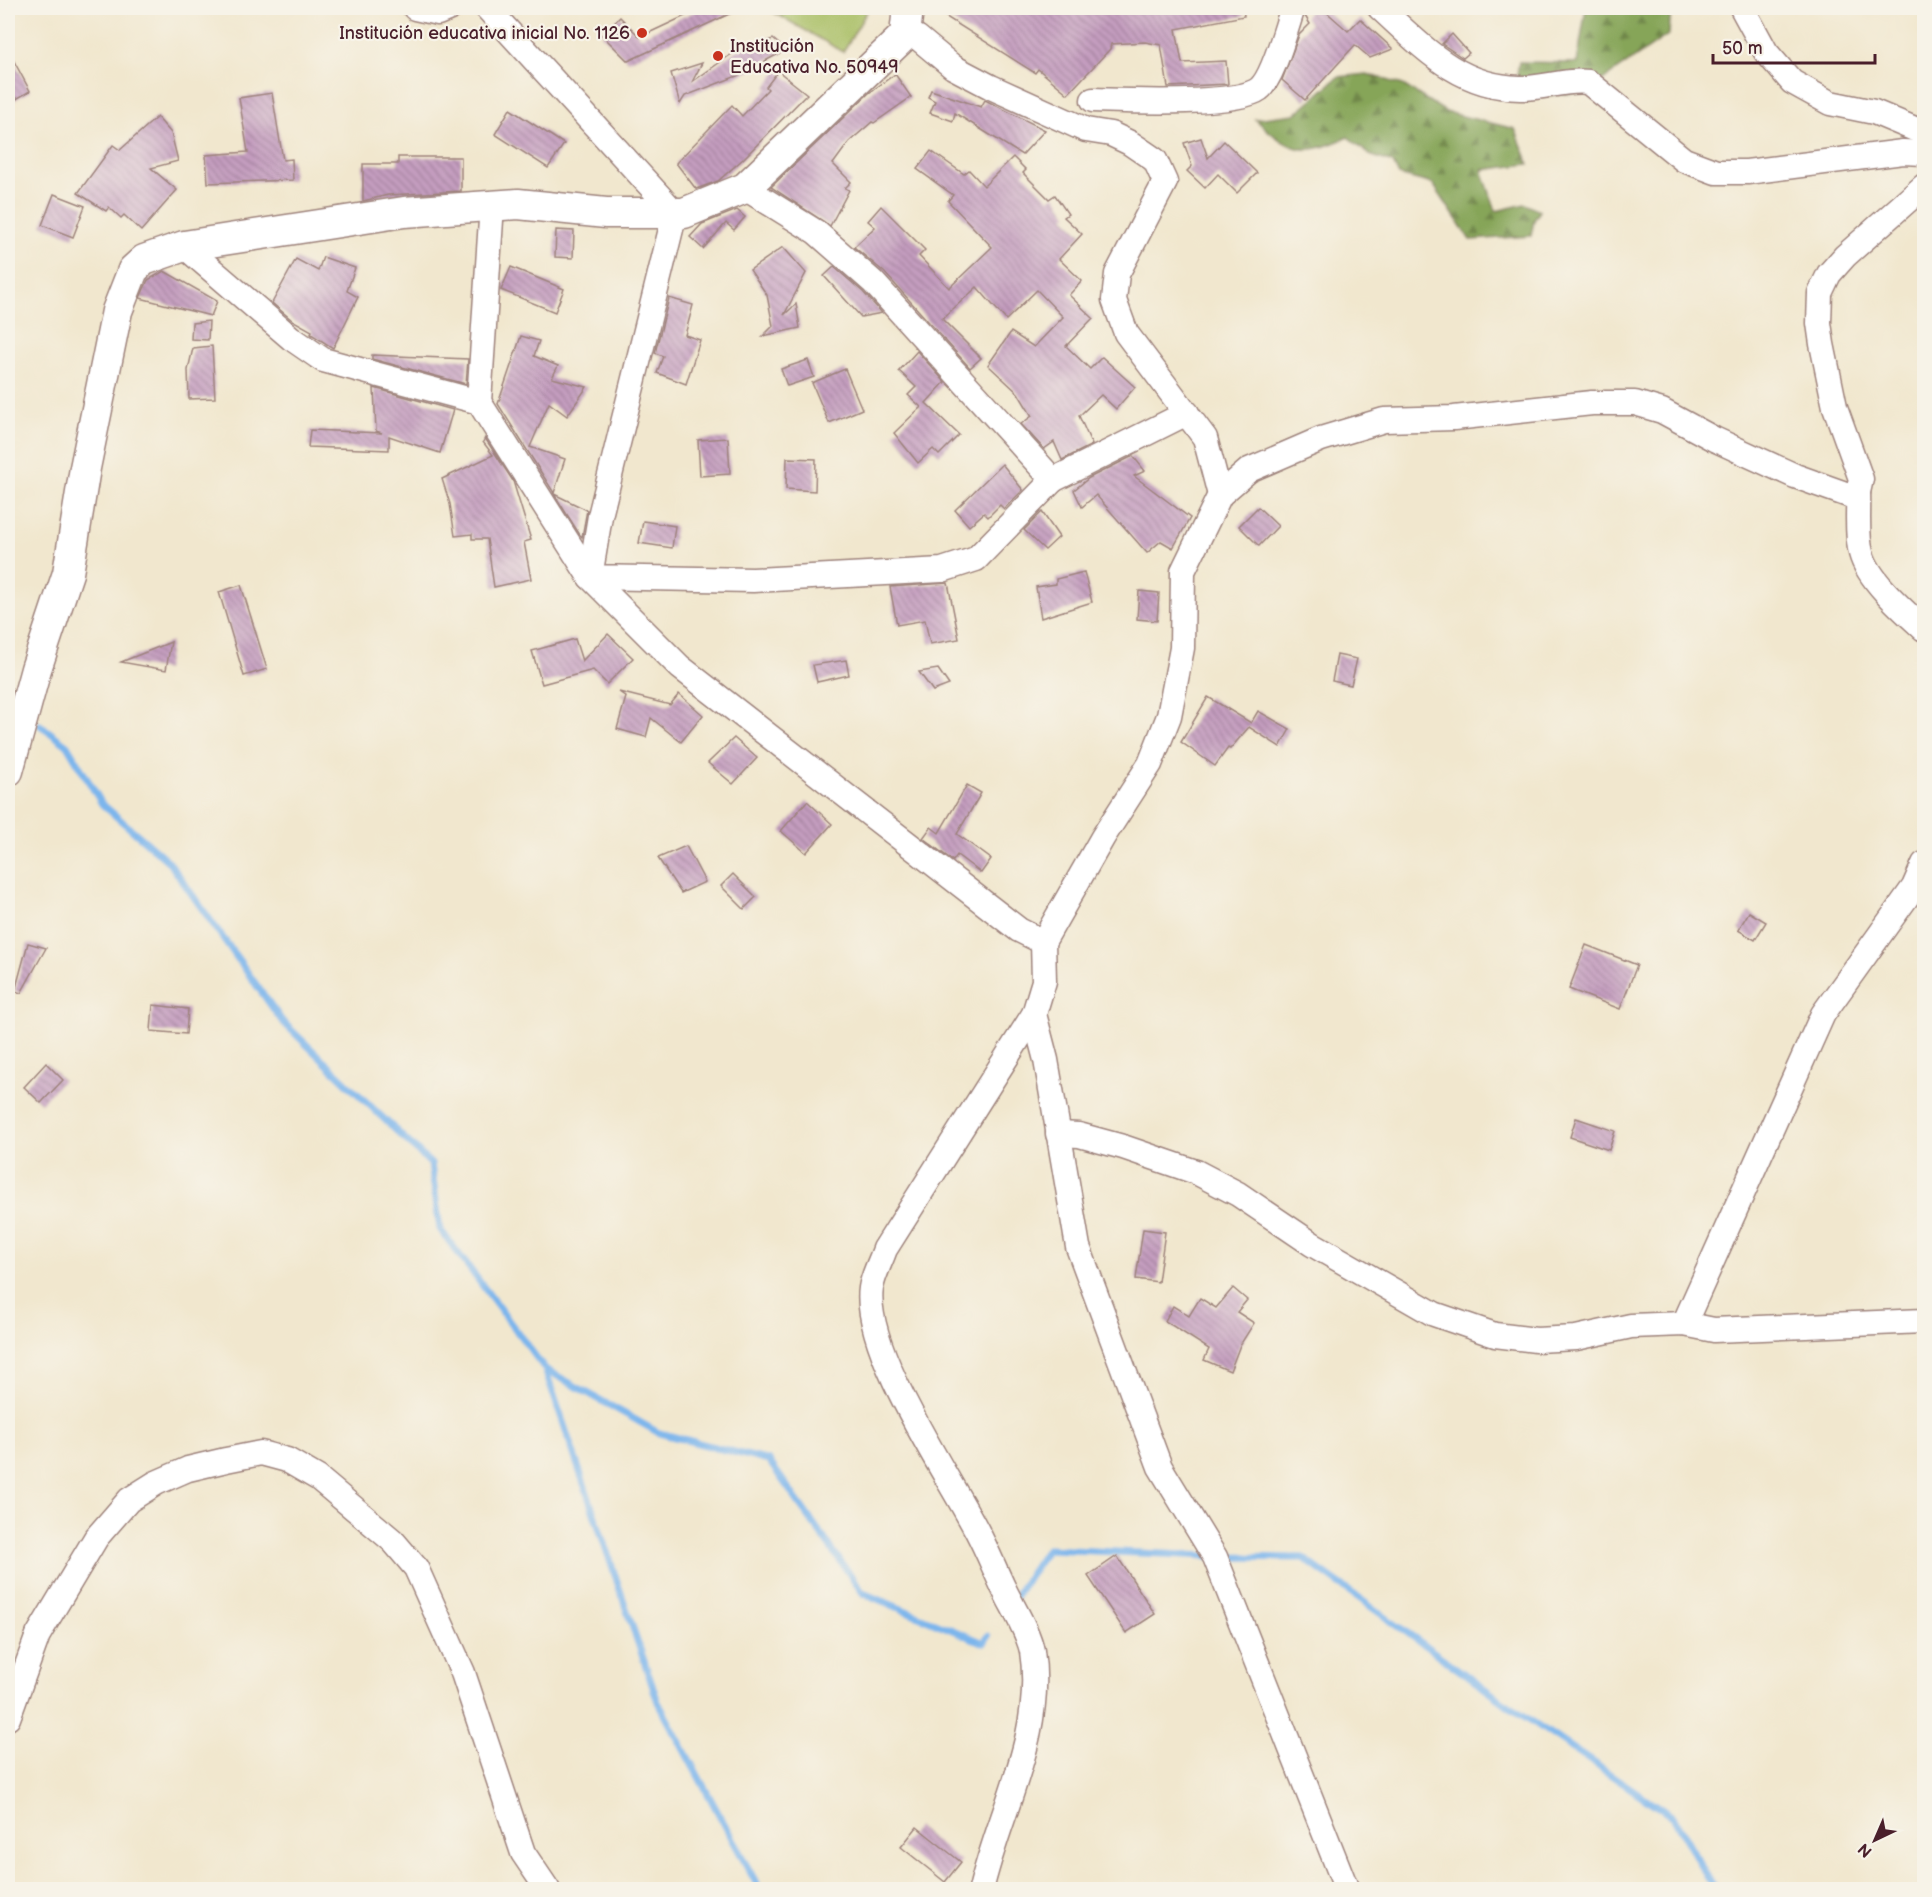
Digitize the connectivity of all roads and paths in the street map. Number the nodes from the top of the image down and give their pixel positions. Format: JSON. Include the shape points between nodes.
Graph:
{"nodes":[{"id":1,"x":416,"y":8,"type":"edge"},
{"id":2,"x":450,"y":8,"type":"edge"},
{"id":3,"x":487,"y":8,"type":"edge"},
{"id":4,"x":1293,"y":8,"type":"edge"},
{"id":5,"x":1380,"y":8,"type":"edge"},
{"id":6,"x":1742,"y":8,"type":"edge"},
{"id":7,"x":907,"y":21,"type":"edge"},
{"id":8,"x":1093,"y":100,"type":"dead end"},
{"id":9,"x":1924,"y":133,"type":"edge"},
{"id":10,"x":1924,"y":153,"type":"edge"},
{"id":11,"x":1924,"y":186,"type":"edge"},
{"id":12,"x":745,"y":188,"type":"junction"},
{"id":13,"x":492,"y":205,"type":"junction"},
{"id":14,"x":675,"y":213,"type":"junction"},
{"id":15,"x":184,"y":246,"type":"junction"},
{"id":16,"x":479,"y":402,"type":"junction"},
{"id":17,"x":1187,"y":413,"type":"junction"},
{"id":18,"x":1053,"y":480,"type":"junction"},
{"id":19,"x":1858,"y":492,"type":"junction"},
{"id":20,"x":1220,"y":495,"type":"junction"},
{"id":21,"x":591,"y":577,"type":"junction"},
{"id":22,"x":1924,"y":629,"type":"edge"},
{"id":23,"x":8,"y":771,"type":"edge"},
{"id":24,"x":1924,"y":864,"type":"edge"},
{"id":25,"x":1043,"y":942,"type":"junction"},
{"id":26,"x":1034,"y":1014,"type":"junction"},
{"id":27,"x":1058,"y":1134,"type":"junction"},
{"id":28,"x":1924,"y":1321,"type":"edge"},
{"id":29,"x":1684,"y":1324,"type":"junction"},
{"id":30,"x":8,"y":1718,"type":"edge"},
{"id":31,"x":548,"y":1890,"type":"edge"},
{"id":32,"x":981,"y":1890,"type":"edge"},
{"id":33,"x":1347,"y":1890,"type":"edge"}],
"edges":[{"from":1,"to":2,"type":"street","via":[[438,13]]},
{"from":3,"to":14,"type":"street"},
{"from":4,"to":8,"type":"street","via":[[1268,77],[1259,88],[1245,95],[1187,101]]},
{"from":5,"to":10,"type":"street","via":[[1427,51],[1462,76],[1500,87],[1588,82],[1684,160],[1716,172]]},
{"from":6,"to":9,"type":"street","via":[[1766,52],[1792,82],[1830,103],[1874,112]]},
{"from":7,"to":12,"type":"main road"},
{"from":7,"to":17,"type":"street","via":[[917,37],[953,66],[1086,130],[1111,134],[1155,160],[1165,182],[1117,274],[1114,300],[1126,333]]},
{"from":11,"to":19,"type":"street","via":[[1845,256],[1820,292],[1822,344],[1835,406],[1861,478]]},
{"from":12,"to":14,"type":"main road","via":[[694,211]]},
{"from":12,"to":18,"type":"street","via":[[816,232],[873,282]]},
{"from":13,"to":14,"type":"main road","via":[[606,213]]},
{"from":13,"to":15,"type":"main road","via":[[404,212]]},
{"from":13,"to":16,"type":"street"},
{"from":14,"to":21,"type":"street","via":[[600,516]]},
{"from":15,"to":16,"type":"street","via":[[291,338],[323,360]]},
{"from":15,"to":23,"type":"main road","via":[[144,261],[133,270],[122,294],[85,468],[68,573]]},
{"from":16,"to":21,"type":"street"},
{"from":17,"to":18,"type":"street"},
{"from":17,"to":20,"type":"street","via":[[1205,438]]},
{"from":18,"to":21,"type":"street","via":[[976,559],[942,570],[753,580]]},
{"from":19,"to":20,"type":"street","via":[[1843,495],[1714,439],[1662,411],[1635,403],[1592,403],[1454,418],[1384,420],[1321,439],[1249,470]]},
{"from":19,"to":22,"type":"street","via":[[1862,558],[1904,612]]},
{"from":20,"to":25,"type":"street","via":[[1183,572],[1182,648],[1169,716],[1150,764]]},
{"from":21,"to":25,"type":"street","via":[[680,667],[1019,930]]},
{"from":24,"to":29,"type":"street","via":[[1914,887],[1823,1014]]},
{"from":25,"to":26,"type":"street","via":[[1044,981]]},
{"from":26,"to":27,"type":"street"},
{"from":26,"to":32,"type":"street","via":[[885,1249],[871,1288],[877,1338],[891,1371],[977,1531],[1031,1648],[1035,1686],[1019,1774]]},
{"from":27,"to":29,"type":"street","via":[[1079,1135],[1123,1147],[1196,1172],[1434,1314],[1495,1335],[1536,1340],[1576,1338],[1631,1326]]},
{"from":27,"to":33,"type":"street","via":[[1078,1247],[1156,1456],[1215,1557]]},
{"from":28,"to":29,"type":"street","via":[[1714,1330]]},
{"from":30,"to":31,"type":"street","via":[[38,1635],[96,1538],[129,1500],[188,1469],[261,1453],[287,1461],[318,1478],[393,1540],[416,1568],[463,1673],[523,1853]]}]}
